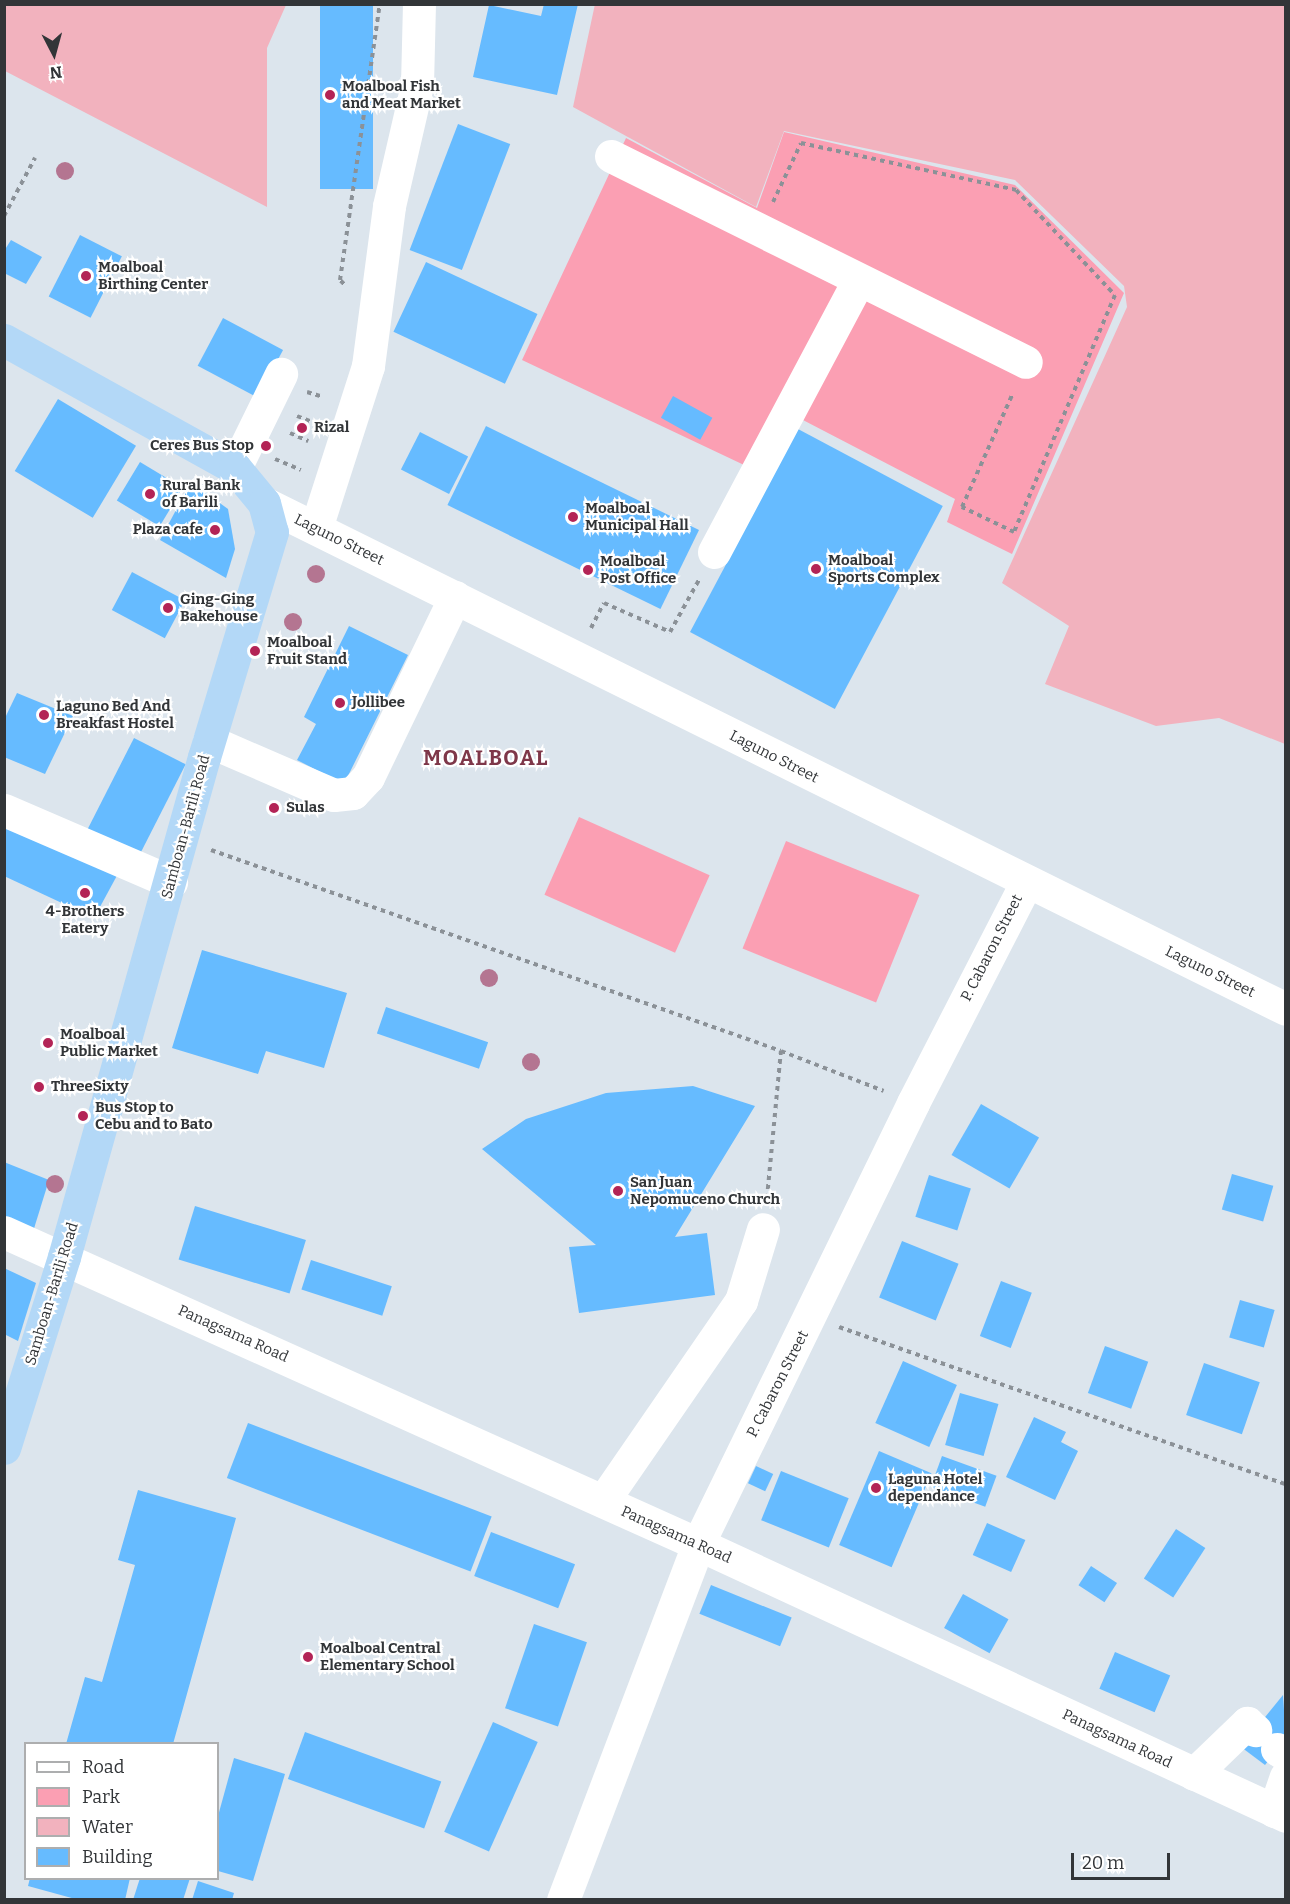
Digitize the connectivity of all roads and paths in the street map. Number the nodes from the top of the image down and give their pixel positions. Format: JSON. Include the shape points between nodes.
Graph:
{"nodes":[{"id":1,"x":380,"y":4,"type":"edge"},
{"id":2,"x":419,"y":4,"type":"edge"},
{"id":3,"x":610,"y":156,"type":"dead end"},
{"id":4,"x":34,"y":158,"type":"dead end"},
{"id":5,"x":4,"y":216,"type":"edge"},
{"id":6,"x":858,"y":281,"type":"junction"},
{"id":7,"x":375,"y":314,"type":"junction"},
{"id":8,"x":4,"y":340,"type":"edge"},
{"id":9,"x":1026,"y":362,"type":"dead end"},
{"id":10,"x":292,"y":383,"type":"joint"},
{"id":11,"x":355,"y":408,"type":"junction"},
{"id":12,"x":308,"y":441,"type":"joint"},
{"id":13,"x":235,"y":468,"type":"junction"},
{"id":14,"x":264,"y":503,"type":"junction"},
{"id":15,"x":316,"y":528,"type":"junction"},
{"id":16,"x":714,"y":552,"type":"joint"},
{"id":17,"x":455,"y":597,"type":"junction"},
{"id":18,"x":576,"y":658,"type":"junction"},
{"id":19,"x":209,"y":741,"type":"junction"},
{"id":20,"x":4,"y":810,"type":"edge"},
{"id":21,"x":183,"y":840,"type":"junction"},
{"id":22,"x":171,"y":882,"type":"junction"},
{"id":23,"x":1026,"y":883,"type":"junction"},
{"id":24,"x":1286,"y":1009,"type":"edge"},
{"id":25,"x":781,"y":1051,"type":"junction"},
{"id":26,"x":912,"y":1102,"type":"junction"},
{"id":27,"x":764,"y":1229,"type":"joint"},
{"id":28,"x":4,"y":1232,"type":"edge"},
{"id":29,"x":64,"y":1257,"type":"junction"},
{"id":30,"x":811,"y":1317,"type":"junction"},
{"id":31,"x":4,"y":1448,"type":"edge"},
{"id":32,"x":1286,"y":1484,"type":"edge"},
{"id":33,"x":603,"y":1502,"type":"junction"},
{"id":34,"x":698,"y":1544,"type":"junction"},
{"id":35,"x":1276,"y":1753,"type":"edge"},
{"id":36,"x":1194,"y":1774,"type":"junction"},
{"id":37,"x":1280,"y":1814,"type":"edge"},
{"id":38,"x":563,"y":1899,"type":"edge"}],
"edges":[{"from":1,"to":7,"type":"path","via":[[340,280]]},
{"from":2,"to":7,"type":"street","via":[[417,85],[389,206]]},
{"from":3,"to":6,"type":"street"},
{"from":4,"to":5,"type":"path"},
{"from":6,"to":9,"type":"street"},
{"from":6,"to":16,"type":"street"},
{"from":7,"to":11,"type":"street","via":[[368,366]]},
{"from":8,"to":13,"type":"highway","name":"Samboan-Barili Road","via":[[207,449]]},
{"from":10,"to":11,"type":"path"},
{"from":10,"to":13,"type":"street"},
{"from":11,"to":15,"type":"street"},
{"from":12,"to":12,"type":"path","via":[[315,422],[296,415],[289,435]]},
{"from":13,"to":14,"type":"highway","name":"Samboan-Barili Road"},
{"from":14,"to":15,"type":"street","name":"Laguno Street"},
{"from":14,"to":19,"type":"highway","name":"Samboan-Barili Road","via":[[272,532]]},
{"from":15,"to":17,"type":"street","name":"Laguno Street"},
{"from":16,"to":18,"type":"path","via":[[670,632],[604,603]]},
{"from":17,"to":18,"type":"street","name":"Laguno Street"},
{"from":17,"to":19,"type":"street","via":[[368,777],[353,793],[334,795]]},
{"from":18,"to":23,"type":"street","name":"Laguno Street"},
{"from":19,"to":21,"type":"highway","name":"Samboan-Barili Road"},
{"from":20,"to":22,"type":"street"},
{"from":21,"to":22,"type":"highway","name":"Samboan-Barili Road"},
{"from":21,"to":25,"type":"path"},
{"from":22,"to":29,"type":"highway","name":"Samboan-Barili Road"},
{"from":23,"to":24,"type":"street","name":"Laguno Street"},
{"from":23,"to":26,"type":"street","name":"P. Cabaron Street"},
{"from":25,"to":26,"type":"path"},
{"from":25,"to":27,"type":"path"},
{"from":26,"to":30,"type":"street","name":"P. Cabaron Street"},
{"from":27,"to":33,"type":"street","via":[[741,1301]]},
{"from":28,"to":29,"type":"street","name":"Panagsama Road"},
{"from":29,"to":31,"type":"highway","name":"Samboan-Barili Road"},
{"from":29,"to":33,"type":"street","name":"Panagsama Road"},
{"from":30,"to":32,"type":"path"},
{"from":30,"to":34,"type":"street","name":"P. Cabaron Street"},
{"from":33,"to":34,"type":"street","name":"Panagsama Road"},
{"from":34,"to":36,"type":"street","name":"Panagsama Road"},
{"from":34,"to":38,"type":"street","name":"P. Cabaron Street"},
{"from":35,"to":36,"type":"street","via":[[1246,1723]]},
{"from":35,"to":37,"type":"street"},
{"from":36,"to":37,"type":"street","name":"Panagsama Road"}]}
